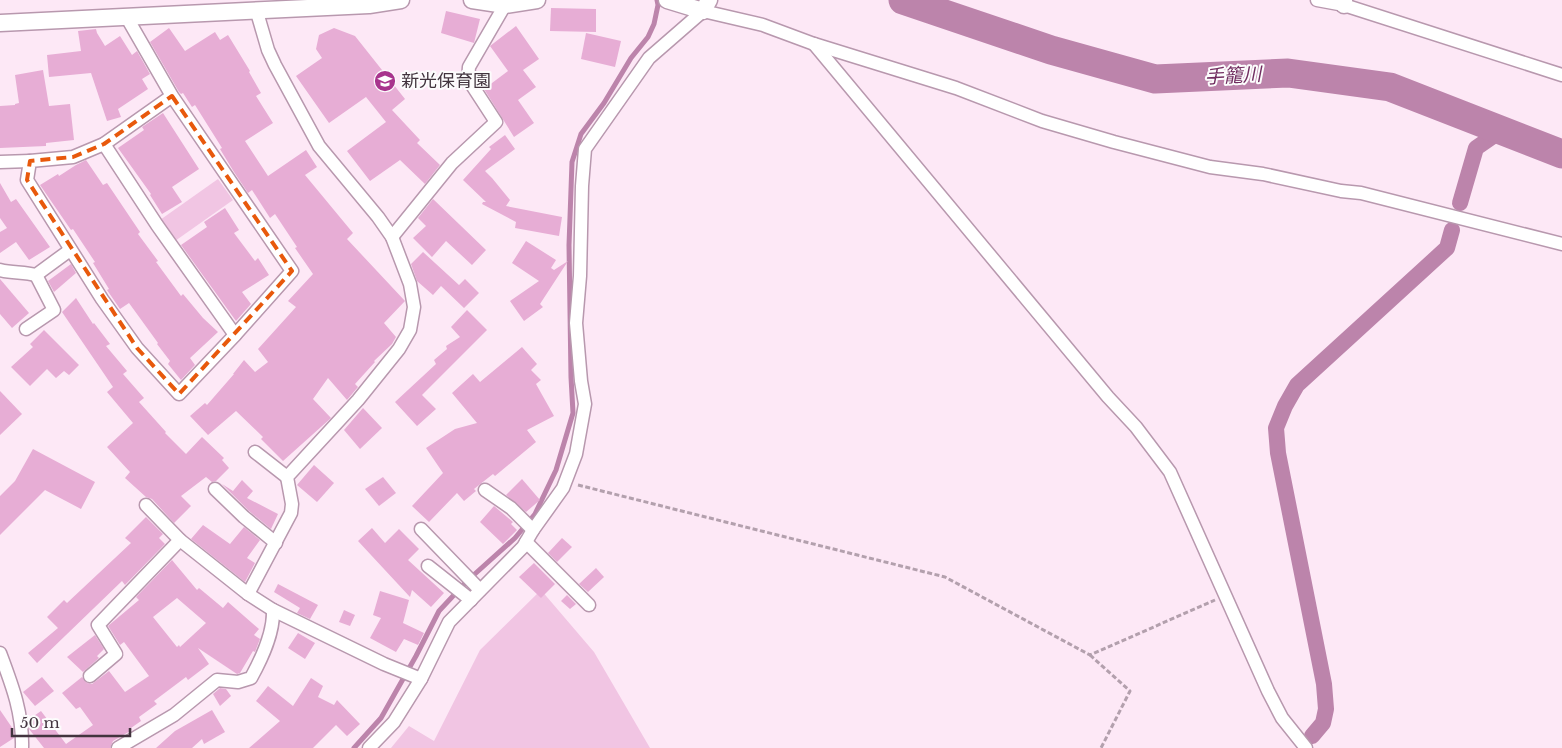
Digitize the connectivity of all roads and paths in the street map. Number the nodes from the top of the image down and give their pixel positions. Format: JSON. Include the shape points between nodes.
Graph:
{"nodes":[{"id":1,"x":401,"y":0,"type":"edge"},
{"id":2,"x":472,"y":0,"type":"edge"},
{"id":3,"x":537,"y":0,"type":"edge"},
{"id":4,"x":667,"y":0,"type":"edge"},
{"id":5,"x":1317,"y":0,"type":"edge"},
{"id":6,"x":1344,"y":2,"type":"edge"},
{"id":7,"x":505,"y":5,"type":"junction"},
{"id":8,"x":706,"y":5,"type":"edge"},
{"id":9,"x":256,"y":9,"type":"junction"},
{"id":10,"x":126,"y":16,"type":"junction"},
{"id":11,"x":0,"y":23,"type":"edge"},
{"id":12,"x":814,"y":44,"type":"junction"},
{"id":13,"x":1562,"y":75,"type":"edge"},
{"id":14,"x":172,"y":96,"type":"junction"},
{"id":15,"x":104,"y":144,"type":"junction"},
{"id":16,"x":30,"y":161,"type":"junction"},
{"id":17,"x":0,"y":162,"type":"edge"},
{"id":18,"x":392,"y":237,"type":"junction"},
{"id":19,"x":1562,"y":244,"type":"edge"},
{"id":20,"x":70,"y":249,"type":"junction"},
{"id":21,"x":0,"y":270,"type":"edge"},
{"id":22,"x":36,"y":275,"type":"junction"},
{"id":23,"x":26,"y":330,"type":"dead end"},
{"id":24,"x":235,"y":335,"type":"junction"},
{"id":25,"x":255,"y":452,"type":"dead end"},
{"id":26,"x":287,"y":477,"type":"junction"},
{"id":27,"x":566,"y":482,"type":"junction"},
{"id":28,"x":215,"y":489,"type":"dead end"},
{"id":29,"x":485,"y":490,"type":"dead end"},
{"id":30,"x":146,"y":505,"type":"dead end"},
{"id":31,"x":420,"y":530,"type":"dead end"},
{"id":32,"x":530,"y":536,"type":"junction"},
{"id":33,"x":180,"y":540,"type":"junction"},
{"id":34,"x":276,"y":543,"type":"junction"},
{"id":35,"x":428,"y":566,"type":"dead end"},
{"id":36,"x":474,"y":593,"type":"junction"},
{"id":37,"x":248,"y":594,"type":"junction"},
{"id":38,"x":1225,"y":595,"type":"junction"},
{"id":39,"x":589,"y":605,"type":"dead end"},
{"id":40,"x":273,"y":610,"type":"junction"},
{"id":41,"x":0,"y":653,"type":"edge"},
{"id":42,"x":1090,"y":654,"type":"junction"},
{"id":43,"x":90,"y":676,"type":"dead end"},
{"id":44,"x":419,"y":678,"type":"junction"},
{"id":45,"x":22,"y":748,"type":"edge"},
{"id":46,"x":118,"y":748,"type":"edge"},
{"id":47,"x":369,"y":748,"type":"edge"},
{"id":48,"x":1101,"y":748,"type":"edge"},
{"id":49,"x":1306,"y":748,"type":"edge"}],
"edges":[{"from":1,"to":9,"type":"street","via":[[369,5]]},
{"from":2,"to":7,"type":"street"},
{"from":3,"to":7,"type":"street"},
{"from":4,"to":8,"type":"street"},
{"from":5,"to":6,"type":"street"},
{"from":6,"to":13,"type":"street"},
{"from":7,"to":18,"type":"street","via":[[468,67],[468,79],[496,122],[452,162]]},
{"from":8,"to":12,"type":"street"},
{"from":8,"to":27,"type":"street","via":[[649,58],[585,149],[576,323],[585,404],[576,454]]},
{"from":9,"to":10,"type":"street"},
{"from":9,"to":18,"type":"street","via":[[268,50],[319,146]]},
{"from":10,"to":11,"type":"street"},
{"from":10,"to":14,"type":"street"},
{"from":12,"to":19,"type":"street","via":[[1114,142],[1210,167],[1361,192]]},
{"from":12,"to":38,"type":"street","via":[[1170,472]]},
{"from":14,"to":15,"type":"street"},
{"from":14,"to":24,"type":"street","via":[[292,271]]},
{"from":15,"to":16,"type":"street","via":[[73,157]]},
{"from":15,"to":24,"type":"street"},
{"from":16,"to":17,"type":"street"},
{"from":16,"to":20,"type":"street","via":[[27,180]]},
{"from":18,"to":26,"type":"street","via":[[414,301],[408,337],[358,400]]},
{"from":20,"to":22,"type":"street"},
{"from":20,"to":24,"type":"street","via":[[137,348],[179,394]]},
{"from":21,"to":22,"type":"street"},
{"from":22,"to":23,"type":"street","via":[[54,310]]},
{"from":25,"to":26,"type":"street"},
{"from":26,"to":34,"type":"street","via":[[293,509]]},
{"from":27,"to":32,"type":"street"},
{"from":27,"to":42,"type":"path","via":[[945,577]]},
{"from":28,"to":34,"type":"street"},
{"from":29,"to":32,"type":"street","via":[[512,508]]},
{"from":30,"to":33,"type":"street"},
{"from":31,"to":36,"type":"street","via":[[462,572]]},
{"from":32,"to":36,"type":"street"},
{"from":32,"to":39,"type":"street"},
{"from":33,"to":37,"type":"street"},
{"from":33,"to":43,"type":"street","via":[[98,625],[116,654]]},
{"from":34,"to":37,"type":"street"},
{"from":35,"to":36,"type":"street","via":[[450,583]]},
{"from":36,"to":44,"type":"street","via":[[449,622]]},
{"from":37,"to":40,"type":"street"},
{"from":38,"to":42,"type":"path"},
{"from":38,"to":49,"type":"street","via":[[1268,692],[1282,718]]},
{"from":40,"to":44,"type":"street"},
{"from":40,"to":46,"type":"street","via":[[262,659],[251,678],[238,682],[217,680],[174,715]]},
{"from":41,"to":45,"type":"street","via":[[23,726]]},
{"from":42,"to":48,"type":"path","via":[[1130,691]]},
{"from":44,"to":47,"type":"street","via":[[394,722]]}]}
